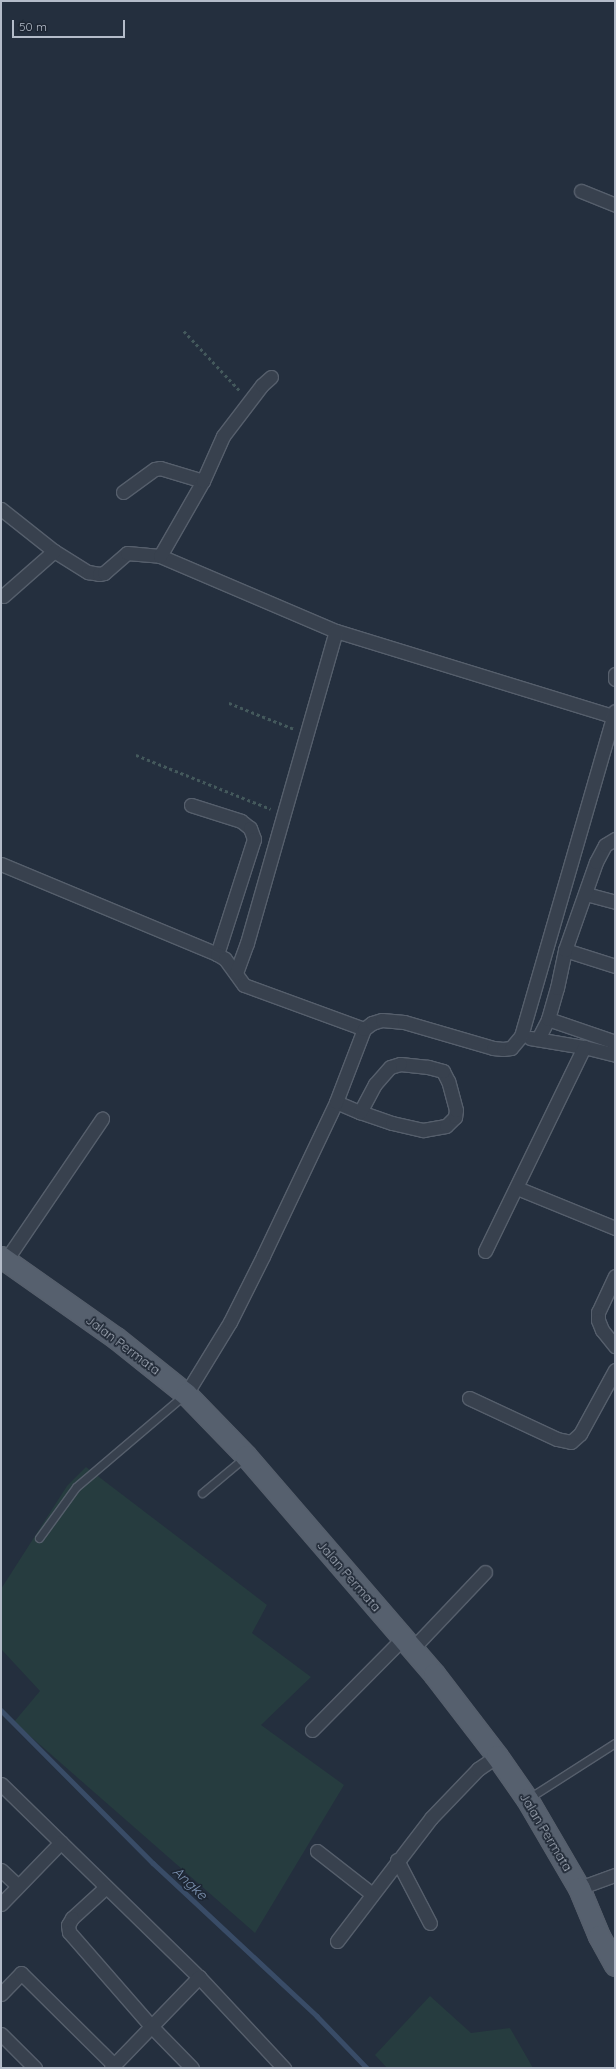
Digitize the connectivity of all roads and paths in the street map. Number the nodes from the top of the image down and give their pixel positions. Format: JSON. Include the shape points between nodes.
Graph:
{"nodes":[{"id":1,"x":581,"y":191,"type":"dead end"},
{"id":2,"x":615,"y":206,"type":"edge"},
{"id":3,"x":184,"y":331,"type":"dead end"},
{"id":4,"x":271,"y":377,"type":"dead end"},
{"id":5,"x":249,"y":401,"type":"junction"},
{"id":6,"x":203,"y":481,"type":"junction"},
{"id":7,"x":123,"y":492,"type":"dead end"},
{"id":8,"x":1,"y":509,"type":"edge"},
{"id":9,"x":54,"y":551,"type":"junction"},
{"id":10,"x":160,"y":556,"type":"junction"},
{"id":11,"x":3,"y":596,"type":"dead end"},
{"id":12,"x":336,"y":631,"type":"junction"},
{"id":13,"x":615,"y":674,"type":"edge"},
{"id":14,"x":615,"y":678,"type":"edge"},
{"id":15,"x":229,"y":703,"type":"dead end"},
{"id":16,"x":614,"y":713,"type":"edge"},
{"id":17,"x":308,"y":734,"type":"junction"},
{"id":18,"x":136,"y":755,"type":"dead end"},
{"id":19,"x":190,"y":805,"type":"dead end"},
{"id":20,"x":282,"y":814,"type":"junction"},
{"id":21,"x":615,"y":839,"type":"edge"},
{"id":22,"x":1,"y":864,"type":"edge"},
{"id":23,"x":586,"y":894,"type":"junction"},
{"id":24,"x":615,"y":902,"type":"edge"},
{"id":25,"x":565,"y":950,"type":"junction"},
{"id":26,"x":218,"y":954,"type":"junction"},
{"id":27,"x":615,"y":966,"type":"edge"},
{"id":28,"x":236,"y":973,"type":"junction"},
{"id":29,"x":548,"y":1019,"type":"junction"},
{"id":30,"x":364,"y":1029,"type":"junction"},
{"id":31,"x":521,"y":1036,"type":"junction"},
{"id":32,"x":538,"y":1039,"type":"junction"},
{"id":33,"x":615,"y":1042,"type":"edge"},
{"id":34,"x":584,"y":1047,"type":"junction"},
{"id":35,"x":615,"y":1055,"type":"edge"},
{"id":36,"x":336,"y":1102,"type":"junction"},
{"id":37,"x":360,"y":1112,"type":"junction"},
{"id":38,"x":102,"y":1119,"type":"dead end"},
{"id":39,"x":517,"y":1188,"type":"junction"},
{"id":40,"x":615,"y":1228,"type":"edge"},
{"id":41,"x":485,"y":1251,"type":"dead end"},
{"id":42,"x":3,"y":1259,"type":"edge"},
{"id":43,"x":615,"y":1276,"type":"edge"},
{"id":44,"x":615,"y":1346,"type":"edge"},
{"id":45,"x":615,"y":1370,"type":"edge"},
{"id":46,"x":186,"y":1394,"type":"junction"},
{"id":47,"x":469,"y":1398,"type":"dead end"},
{"id":48,"x":246,"y":1456,"type":"junction"},
{"id":49,"x":202,"y":1493,"type":"dead end"},
{"id":50,"x":39,"y":1538,"type":"dead end"},
{"id":51,"x":485,"y":1572,"type":"dead end"},
{"id":52,"x":407,"y":1644,"type":"junction"},
{"id":53,"x":312,"y":1730,"type":"dead end"},
{"id":54,"x":615,"y":1743,"type":"edge"},
{"id":55,"x":497,"y":1756,"type":"junction"},
{"id":56,"x":1,"y":1784,"type":"edge"},
{"id":57,"x":527,"y":1799,"type":"junction"},
{"id":58,"x":61,"y":1842,"type":"junction"},
{"id":59,"x":317,"y":1850,"type":"dead end"},
{"id":60,"x":397,"y":1860,"type":"junction"},
{"id":61,"x":1,"y":1870,"type":"edge"},
{"id":62,"x":615,"y":1875,"type":"edge"},
{"id":63,"x":18,"y":1886,"type":"junction"},
{"id":64,"x":106,"y":1887,"type":"junction"},
{"id":65,"x":579,"y":1888,"type":"junction"},
{"id":66,"x":372,"y":1894,"type":"junction"},
{"id":67,"x":1,"y":1904,"type":"edge"},
{"id":68,"x":430,"y":1923,"type":"dead end"},
{"id":69,"x":337,"y":1941,"type":"dead end"},
{"id":70,"x":612,"y":1954,"type":"edge"},
{"id":71,"x":199,"y":1977,"type":"junction"},
{"id":72,"x":1,"y":1994,"type":"edge"},
{"id":73,"x":152,"y":2026,"type":"junction"},
{"id":74,"x":1,"y":2034,"type":"edge"},
{"id":75,"x":113,"y":2066,"type":"edge"},
{"id":76,"x":35,"y":2068,"type":"edge"},
{"id":77,"x":192,"y":2068,"type":"edge"},
{"id":78,"x":284,"y":2068,"type":"edge"}],
"edges":[{"from":1,"to":2,"type":"street"},
{"from":3,"to":5,"type":"path"},
{"from":4,"to":5,"type":"street"},
{"from":5,"to":6,"type":"street","via":[[223,436]]},
{"from":6,"to":7,"type":"street","via":[[160,468],[154,469]]},
{"from":6,"to":10,"type":"street"},
{"from":8,"to":9,"type":"street"},
{"from":9,"to":10,"type":"street","via":[[88,572],[99,574],[104,573],[126,553]]},
{"from":9,"to":11,"type":"street"},
{"from":10,"to":12,"type":"street"},
{"from":12,"to":16,"type":"street"},
{"from":12,"to":17,"type":"street"},
{"from":13,"to":14,"type":"street"},
{"from":15,"to":17,"type":"path"},
{"from":16,"to":31,"type":"street"},
{"from":17,"to":20,"type":"street"},
{"from":18,"to":20,"type":"path"},
{"from":19,"to":26,"type":"street","via":[[241,821],[250,828],[254,839]]},
{"from":20,"to":28,"type":"street","via":[[247,943]]},
{"from":21,"to":23,"type":"street","via":[[605,845],[596,862]]},
{"from":22,"to":26,"type":"street"},
{"from":23,"to":24,"type":"street"},
{"from":23,"to":25,"type":"street"},
{"from":25,"to":27,"type":"street"},
{"from":25,"to":29,"type":"street"},
{"from":26,"to":28,"type":"street"},
{"from":28,"to":30,"type":"street","via":[[244,986]]},
{"from":29,"to":32,"type":"street"},
{"from":29,"to":33,"type":"street"},
{"from":30,"to":31,"type":"street","via":[[382,1020],[404,1022],[503,1049],[511,1048]]},
{"from":30,"to":36,"type":"street"},
{"from":31,"to":32,"type":"street"},
{"from":32,"to":34,"type":"street"},
{"from":34,"to":35,"type":"street"},
{"from":34,"to":39,"type":"street"},
{"from":36,"to":37,"type":"street"},
{"from":36,"to":46,"type":"street","via":[[230,1322]]},
{"from":37,"to":37,"type":"street","via":[[409,1128],[430,1130],[446,1126],[455,1117],[456,1110],[443,1071],[428,1066],[400,1064],[390,1067],[375,1084]]},
{"from":38,"to":42,"type":"street"},
{"from":39,"to":40,"type":"street"},
{"from":39,"to":41,"type":"street"},
{"from":42,"to":46,"type":"main road","name":"Jalan Permata","via":[[116,1338]]},
{"from":43,"to":44,"type":"street","via":[[598,1312],[598,1320],[602,1330]]},
{"from":45,"to":47,"type":"street","via":[[580,1434],[571,1442],[557,1439]]},
{"from":46,"to":48,"type":"main road","name":"Jalan Permata"},
{"from":46,"to":50,"type":"lane","via":[[76,1487]]},
{"from":48,"to":49,"type":"lane"},
{"from":48,"to":52,"type":"main road","name":"Jalan Permata"},
{"from":51,"to":52,"type":"street"},
{"from":52,"to":53,"type":"street"},
{"from":52,"to":55,"type":"main road","name":"Jalan Permata","via":[[434,1674]]},
{"from":54,"to":57,"type":"lane"},
{"from":55,"to":57,"type":"main road","name":"Jalan Permata"},
{"from":55,"to":60,"type":"street","via":[[478,1769],[431,1818]]},
{"from":56,"to":58,"type":"street"},
{"from":57,"to":65,"type":"main road","name":"Jalan Permata"},
{"from":58,"to":63,"type":"street"},
{"from":58,"to":64,"type":"street"},
{"from":59,"to":66,"type":"street"},
{"from":60,"to":66,"type":"street"},
{"from":60,"to":68,"type":"street"},
{"from":61,"to":63,"type":"street"},
{"from":62,"to":65,"type":"street"},
{"from":63,"to":67,"type":"street"},
{"from":64,"to":71,"type":"street"},
{"from":64,"to":73,"type":"street","via":[[72,1918],[68,1925],[69,1932]]},
{"from":65,"to":70,"type":"main road","name":"Jalan Permata"},
{"from":66,"to":69,"type":"street"},
{"from":71,"to":73,"type":"street"},
{"from":71,"to":78,"type":"street"},
{"from":72,"to":75,"type":"street","via":[[21,1973]]},
{"from":73,"to":75,"type":"street"},
{"from":73,"to":77,"type":"street"},
{"from":74,"to":76,"type":"street"}]}
